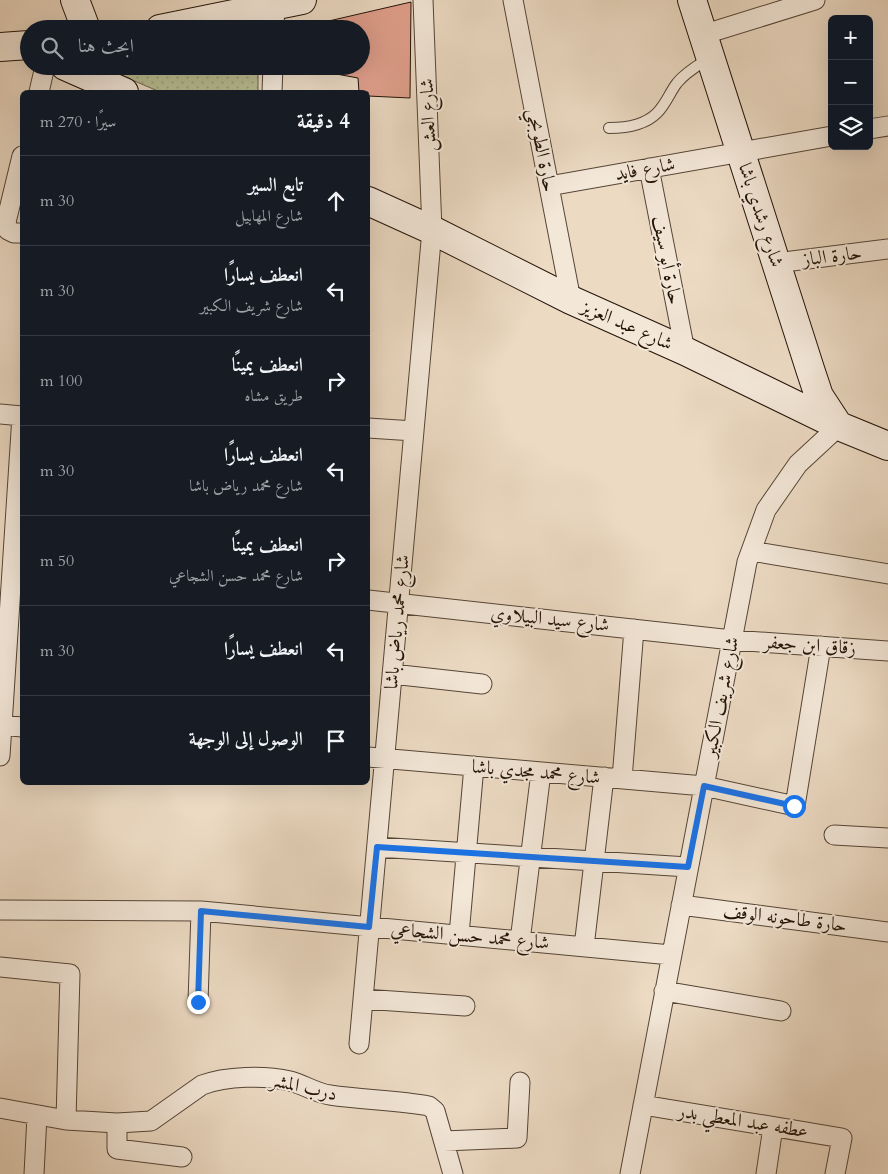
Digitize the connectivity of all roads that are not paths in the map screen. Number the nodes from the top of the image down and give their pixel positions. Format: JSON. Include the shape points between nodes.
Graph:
{"nodes":[{"id":1,"x":75,"y":0,"type":"edge"},
{"id":2,"x":302,"y":0,"type":"edge"},
{"id":3,"x":423,"y":0,"type":"edge"},
{"id":4,"x":513,"y":0,"type":"edge"},
{"id":5,"x":692,"y":0,"type":"edge"},
{"id":6,"x":814,"y":0,"type":"edge"},
{"id":7,"x":274,"y":12,"type":"edge"},
{"id":8,"x":83,"y":20,"type":"edge"},
{"id":9,"x":220,"y":20,"type":"edge"},
{"id":10,"x":706,"y":47,"type":"junction"},
{"id":11,"x":43,"y":75,"type":"edge"},
{"id":12,"x":85,"y":75,"type":"edge"},
{"id":13,"x":273,"y":75,"type":"edge"},
{"id":14,"x":39,"y":90,"type":"edge"},
{"id":15,"x":119,"y":90,"type":"edge"},
{"id":16,"x":272,"y":90,"type":"edge"},
{"id":17,"x":888,"y":126,"type":"edge"},
{"id":18,"x":609,"y":128,"type":"dead end"},
{"id":19,"x":873,"y":128,"type":"edge"},
{"id":20,"x":828,"y":137,"type":"edge"},
{"id":21,"x":741,"y":152,"type":"junction"},
{"id":22,"x":20,"y":164,"type":"edge"},
{"id":23,"x":649,"y":168,"type":"junction"},
{"id":24,"x":549,"y":186,"type":"junction"},
{"id":25,"x":370,"y":202,"type":"edge"},
{"id":26,"x":432,"y":230,"type":"junction"},
{"id":27,"x":20,"y":233,"type":"edge"},
{"id":28,"x":888,"y":249,"type":"edge"},
{"id":29,"x":776,"y":263,"type":"junction"},
{"id":30,"x":571,"y":300,"type":"junction"},
{"id":31,"x":685,"y":351,"type":"junction"},
{"id":32,"x":0,"y":414,"type":"edge"},
{"id":33,"x":20,"y":416,"type":"edge"},
{"id":34,"x":839,"y":426,"type":"junction"},
{"id":35,"x":370,"y":428,"type":"edge"},
{"id":36,"x":414,"y":431,"type":"junction"},
{"id":37,"x":20,"y":446,"type":"edge"},
{"id":38,"x":888,"y":446,"type":"edge"},
{"id":39,"x":751,"y":552,"type":"junction"},
{"id":40,"x":12,"y":567,"type":"edge"},
{"id":41,"x":888,"y":574,"type":"edge"},
{"id":42,"x":370,"y":600,"type":"edge"},
{"id":43,"x":398,"y":602,"type":"junction"},
{"id":44,"x":634,"y":629,"type":"junction"},
{"id":45,"x":732,"y":640,"type":"junction"},
{"id":46,"x":821,"y":646,"type":"junction"},
{"id":47,"x":888,"y":651,"type":"edge"},
{"id":48,"x":392,"y":674,"type":"junction"},
{"id":49,"x":482,"y":684,"type":"dead end"},
{"id":50,"x":1,"y":725,"type":"edge"},
{"id":51,"x":20,"y":727,"type":"edge"},
{"id":52,"x":0,"y":756,"type":"edge"},
{"id":53,"x":376,"y":758,"type":"edge"},
{"id":54,"x":474,"y":766,"type":"junction"},
{"id":55,"x":541,"y":772,"type":"junction"},
{"id":56,"x":613,"y":778,"type":"junction"},
{"id":57,"x":704,"y":786,"type":"junction"},
{"id":58,"x":834,"y":835,"type":"dead end"},
{"id":59,"x":888,"y":838,"type":"edge"},
{"id":60,"x":377,"y":847,"type":"junction"},
{"id":61,"x":466,"y":853,"type":"junction"},
{"id":62,"x":531,"y":857,"type":"junction"},
{"id":63,"x":594,"y":861,"type":"junction"},
{"id":64,"x":688,"y":867,"type":"junction"},
{"id":65,"x":681,"y":905,"type":"junction"},
{"id":66,"x":0,"y":910,"type":"edge"},
{"id":67,"x":201,"y":911,"type":"junction"},
{"id":68,"x":369,"y":927,"type":"junction"},
{"id":69,"x":888,"y":932,"type":"edge"},
{"id":70,"x":459,"y":935,"type":"junction"},
{"id":71,"x":520,"y":941,"type":"junction"},
{"id":72,"x":584,"y":947,"type":"junction"},
{"id":73,"x":671,"y":955,"type":"junction"},
{"id":74,"x":0,"y":967,"type":"edge"},
{"id":75,"x":664,"y":991,"type":"junction"},
{"id":76,"x":363,"y":999,"type":"junction"},
{"id":77,"x":198,"y":1002,"type":"dead end"},
{"id":78,"x":465,"y":1006,"type":"dead end"},
{"id":79,"x":781,"y":1011,"type":"dead end"},
{"id":80,"x":359,"y":1044,"type":"dead end"},
{"id":81,"x":520,"y":1082,"type":"dead end"},
{"id":82,"x":643,"y":1105,"type":"junction"},
{"id":83,"x":0,"y":1108,"type":"edge"},
{"id":84,"x":36,"y":1116,"type":"junction"},
{"id":85,"x":66,"y":1120,"type":"junction"},
{"id":86,"x":117,"y":1123,"type":"junction"},
{"id":87,"x":773,"y":1126,"type":"junction"},
{"id":88,"x":444,"y":1141,"type":"junction"},
{"id":89,"x":182,"y":1157,"type":"dead end"},
{"id":90,"x":34,"y":1174,"type":"edge"},
{"id":91,"x":458,"y":1174,"type":"edge"},
{"id":92,"x":630,"y":1174,"type":"edge"},
{"id":93,"x":766,"y":1174,"type":"edge"},
{"id":94,"x":835,"y":1174,"type":"edge"}],
"edges":[{"from":1,"to":8,"type":"main road"},
{"from":2,"to":7,"type":"main road"},
{"from":3,"to":26,"type":"street","name":"شارع العش"},
{"from":4,"to":24,"type":"street","name":"حارة الطوبجي"},
{"from":5,"to":10,"type":"main road","name":"شارع رشدي باشا"},
{"from":6,"to":10,"type":"street"},
{"from":7,"to":9,"type":"main road"},
{"from":10,"to":18,"type":"lane","via":[[657,113],[626,128]]},
{"from":10,"to":21,"type":"main road","name":"شارع رشدي باشا"},
{"from":11,"to":14,"type":"street"},
{"from":12,"to":15,"type":"main road"},
{"from":13,"to":16,"type":"street"},
{"from":17,"to":19,"type":"street"},
{"from":20,"to":21,"type":"street","name":"شارع فايد"},
{"from":21,"to":23,"type":"street","name":"شارع فايد"},
{"from":21,"to":29,"type":"main road","name":"شارع رشدي باشا"},
{"from":22,"to":27,"type":"street","via":[[6,222],[8,230]]},
{"from":23,"to":24,"type":"street","name":"شارع فايد"},
{"from":23,"to":31,"type":"street","name":"حارة أبو سيف"},
{"from":24,"to":30,"type":"street","name":"حارة الطوبجي"},
{"from":25,"to":26,"type":"main road","name":"شارع عبد العزيز"},
{"from":26,"to":30,"type":"main road","name":"شارع عبد العزيز"},
{"from":26,"to":36,"type":"street","name":"شارع محمد رياض باشا"},
{"from":28,"to":29,"type":"street","name":"حارة الباز"},
{"from":29,"to":34,"type":"main road","name":"شارع رشدي باشا","via":[[819,396]]},
{"from":30,"to":31,"type":"main road","name":"شارع عبد العزيز"},
{"from":31,"to":34,"type":"main road","name":"شارع عبد العزيز"},
{"from":32,"to":33,"type":"street"},
{"from":34,"to":38,"type":"main road","name":"شارع عبد العزيز"},
{"from":34,"to":39,"type":"street","name":"شارع شريف الكبير","via":[[798,464],[766,510]]},
{"from":35,"to":36,"type":"street"},
{"from":36,"to":43,"type":"street","name":"شارع محمد رياض باشا"},
{"from":37,"to":40,"type":"street"},
{"from":39,"to":41,"type":"street"},
{"from":39,"to":45,"type":"street","name":"شارع شريف الكبير"},
{"from":40,"to":50,"type":"street"},
{"from":42,"to":43,"type":"street","name":"شارع سيد البيلاوي"},
{"from":43,"to":44,"type":"street","name":"شارع سيد البيلاوي"},
{"from":43,"to":48,"type":"street","name":"شارع محمد رياض باشا"},
{"from":44,"to":45,"type":"street","name":"شارع سيد البيلاوي"},
{"from":44,"to":56,"type":"street"},
{"from":45,"to":46,"type":"street","name":"زقاق ابن جعفر"},
{"from":45,"to":57,"type":"street","name":"شارع شريف الكبير"},
{"from":46,"to":47,"type":"street","name":"زقاق ابن جعفر"},
{"from":46,"to":57,"type":"street","name":"شارع محمد مجدي باشا","via":[[794,806]]},
{"from":48,"to":49,"type":"street"},
{"from":48,"to":53,"type":"street","name":"شارع محمد رياض باشا"},
{"from":50,"to":51,"type":"street"},
{"from":50,"to":52,"type":"street"},
{"from":53,"to":54,"type":"street","name":"شارع محمد مجدي باشا"},
{"from":53,"to":60,"type":"street","name":"شارع محمد رياض باشا"},
{"from":54,"to":55,"type":"street","name":"شارع محمد مجدي باشا"},
{"from":54,"to":61,"type":"street"},
{"from":55,"to":56,"type":"street","name":"شارع محمد مجدي باشا"},
{"from":55,"to":62,"type":"street"},
{"from":56,"to":57,"type":"street","name":"شارع محمد مجدي باشا"},
{"from":56,"to":63,"type":"street"},
{"from":57,"to":64,"type":"street","name":"شارع شريف الكبير"},
{"from":58,"to":59,"type":"street"},
{"from":60,"to":61,"type":"street"},
{"from":60,"to":68,"type":"street","name":"شارع محمد رياض باشا"},
{"from":61,"to":62,"type":"street"},
{"from":61,"to":70,"type":"street"},
{"from":62,"to":63,"type":"street"},
{"from":62,"to":71,"type":"street"},
{"from":63,"to":64,"type":"street"},
{"from":63,"to":72,"type":"street"},
{"from":64,"to":65,"type":"street","name":"شارع شريف الكبير"},
{"from":65,"to":69,"type":"street","name":"حارة طاحونه الوقف"},
{"from":65,"to":73,"type":"street","name":"شارع شريف الكبير"},
{"from":66,"to":67,"type":"street","name":"شارع محمد حسن الشجاعي"},
{"from":67,"to":68,"type":"street","name":"شارع محمد حسن الشجاعي"},
{"from":67,"to":77,"type":"street"},
{"from":68,"to":70,"type":"street","name":"شارع محمد حسن الشجاعي"},
{"from":68,"to":76,"type":"street","name":"شارع محمد رياض باشا"},
{"from":70,"to":71,"type":"street","name":"شارع محمد حسن الشجاعي"},
{"from":71,"to":72,"type":"street","name":"شارع محمد حسن الشجاعي"},
{"from":72,"to":73,"type":"street","name":"شارع محمد حسن الشجاعي"},
{"from":73,"to":75,"type":"street","name":"شارع شريف الكبير"},
{"from":74,"to":85,"type":"street","via":[[70,974]]},
{"from":75,"to":79,"type":"street"},
{"from":75,"to":82,"type":"street","name":"شارع شريف الكبير"},
{"from":76,"to":78,"type":"street"},
{"from":76,"to":80,"type":"street","name":"شارع محمد رياض باشا"},
{"from":81,"to":88,"type":"street","via":[[517,1138]]},
{"from":82,"to":87,"type":"street","name":"عطفه عبد المعطي بدر"},
{"from":82,"to":92,"type":"street","name":"شارع شريف الكبير"},
{"from":83,"to":84,"type":"street","name":"درب المشر"},
{"from":84,"to":85,"type":"street","name":"درب المشر"},
{"from":84,"to":90,"type":"street"},
{"from":85,"to":86,"type":"street","name":"درب المشر"},
{"from":86,"to":88,"type":"street","name":"درب المشر","via":[[151,1122],[211,1082],[267,1077],[290,1081],[328,1095],[429,1106],[435,1111]]},
{"from":86,"to":89,"type":"street","via":[[117,1149]]},
{"from":87,"to":93,"type":"street"},
{"from":87,"to":94,"type":"street","name":"عطفه عبد المعطي بدر","via":[[842,1138]]},
{"from":88,"to":91,"type":"street","name":"درب المشر"}]}
